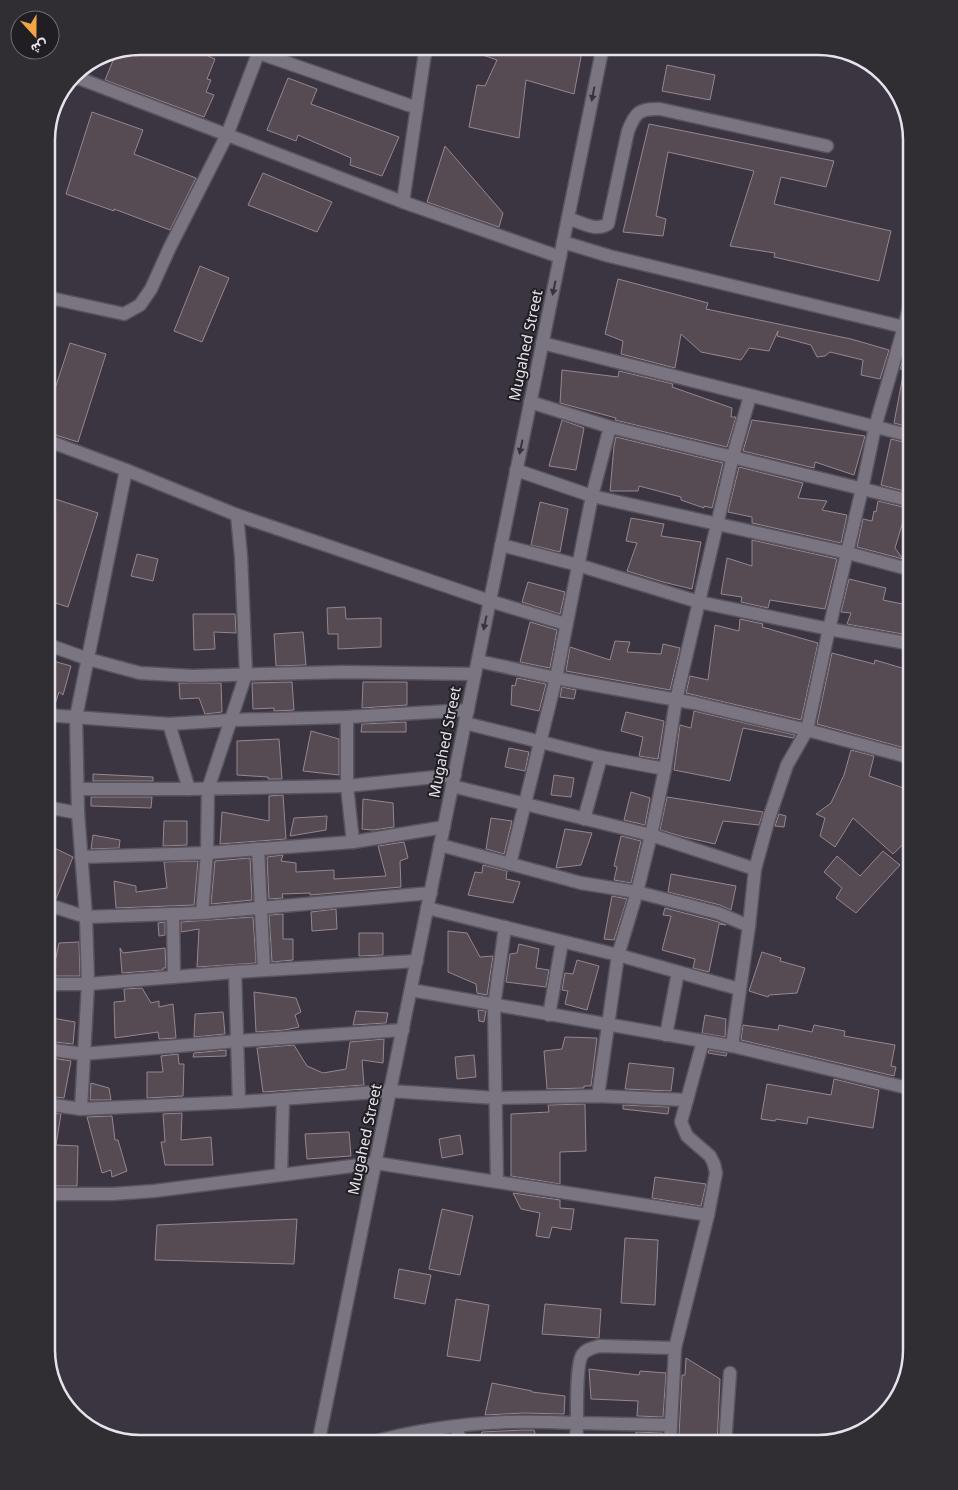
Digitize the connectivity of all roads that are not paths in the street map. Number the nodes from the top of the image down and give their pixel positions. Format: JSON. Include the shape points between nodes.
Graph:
{"nodes":[{"id":1,"x":258,"y":55,"type":"edge"},
{"id":2,"x":274,"y":55,"type":"edge"},
{"id":3,"x":425,"y":55,"type":"edge"},
{"id":4,"x":601,"y":55,"type":"edge"},
{"id":5,"x":81,"y":79,"type":"edge"},
{"id":6,"x":417,"y":108,"type":"junction"},
{"id":7,"x":227,"y":135,"type":"junction"},
{"id":8,"x":827,"y":146,"type":"dead end"},
{"id":9,"x":403,"y":202,"type":"junction"},
{"id":10,"x":568,"y":218,"type":"junction"},
{"id":11,"x":563,"y":242,"type":"junction"},
{"id":12,"x":560,"y":257,"type":"junction"},
{"id":13,"x":55,"y":299,"type":"edge"},
{"id":14,"x":903,"y":327,"type":"edge"},
{"id":15,"x":542,"y":343,"type":"junction"},
{"id":16,"x":903,"y":343,"type":"edge"},
{"id":17,"x":750,"y":396,"type":"junction"},
{"id":18,"x":530,"y":402,"type":"junction"},
{"id":19,"x":875,"y":426,"type":"junction"},
{"id":20,"x":610,"y":427,"type":"junction"},
{"id":21,"x":903,"y":434,"type":"edge"},
{"id":22,"x":55,"y":443,"type":"edge"},
{"id":23,"x":733,"y":456,"type":"junction"},
{"id":24,"x":126,"y":470,"type":"junction"},
{"id":25,"x":516,"y":470,"type":"junction"},
{"id":26,"x":862,"y":489,"type":"junction"},
{"id":27,"x":592,"y":496,"type":"junction"},
{"id":28,"x":903,"y":499,"type":"edge"},
{"id":29,"x":237,"y":515,"type":"junction"},
{"id":30,"x":718,"y":525,"type":"junction"},
{"id":31,"x":501,"y":545,"type":"junction"},
{"id":32,"x":848,"y":553,"type":"junction"},
{"id":33,"x":578,"y":565,"type":"junction"},
{"id":34,"x":903,"y":568,"type":"edge"},
{"id":35,"x":490,"y":601,"type":"junction"},
{"id":36,"x":699,"y":602,"type":"junction"},
{"id":37,"x":566,"y":624,"type":"junction"},
{"id":38,"x":829,"y":629,"type":"junction"},
{"id":39,"x":903,"y":642,"type":"edge"},
{"id":40,"x":55,"y":647,"type":"edge"},
{"id":41,"x":88,"y":659,"type":"junction"},
{"id":42,"x":476,"y":668,"type":"junction"},
{"id":43,"x":246,"y":674,"type":"junction"},
{"id":44,"x":556,"y":678,"type":"junction"},
{"id":45,"x":676,"y":700,"type":"junction"},
{"id":46,"x":468,"y":710,"type":"junction"},
{"id":47,"x":55,"y":716,"type":"edge"},
{"id":48,"x":76,"y":717,"type":"junction"},
{"id":49,"x":347,"y":717,"type":"junction"},
{"id":50,"x":232,"y":720,"type":"junction"},
{"id":51,"x":465,"y":723,"type":"junction"},
{"id":52,"x":169,"y":724,"type":"junction"},
{"id":53,"x":807,"y":730,"type":"junction"},
{"id":54,"x":541,"y":742,"type":"junction"},
{"id":55,"x":903,"y":756,"type":"edge"},
{"id":56,"x":601,"y":757,"type":"junction"},
{"id":57,"x":665,"y":768,"type":"junction"},
{"id":58,"x":453,"y":780,"type":"junction"},
{"id":59,"x":347,"y":786,"type":"junction"},
{"id":60,"x":78,"y":789,"type":"junction"},
{"id":61,"x":189,"y":789,"type":"junction"},
{"id":62,"x":208,"y":789,"type":"junction"},
{"id":63,"x":524,"y":803,"type":"junction"},
{"id":64,"x":55,"y":809,"type":"edge"},
{"id":65,"x":78,"y":813,"type":"junction"},
{"id":66,"x":584,"y":819,"type":"junction"},
{"id":67,"x":444,"y":827,"type":"junction"},
{"id":68,"x":651,"y":835,"type":"junction"},
{"id":69,"x":353,"y":842,"type":"junction"},
{"id":70,"x":440,"y":845,"type":"junction"},
{"id":71,"x":258,"y":849,"type":"junction"},
{"id":72,"x":207,"y":853,"type":"junction"},
{"id":73,"x":81,"y":857,"type":"junction"},
{"id":74,"x":510,"y":864,"type":"junction"},
{"id":75,"x":755,"y":869,"type":"junction"},
{"id":76,"x":637,"y":892,"type":"junction"},
{"id":77,"x":431,"y":893,"type":"junction"},
{"id":78,"x":55,"y":907,"type":"edge"},
{"id":79,"x":260,"y":908,"type":"junction"},
{"id":80,"x":428,"y":908,"type":"junction"},
{"id":81,"x":202,"y":913,"type":"junction"},
{"id":82,"x":173,"y":914,"type":"junction"},
{"id":83,"x":86,"y":917,"type":"junction"},
{"id":84,"x":749,"y":926,"type":"junction"},
{"id":85,"x":506,"y":928,"type":"junction"},
{"id":86,"x":562,"y":942,"type":"junction"},
{"id":87,"x":618,"y":955,"type":"junction"},
{"id":88,"x":417,"y":961,"type":"junction"},
{"id":89,"x":264,"y":970,"type":"junction"},
{"id":90,"x":235,"y":972,"type":"junction"},
{"id":91,"x":678,"y":972,"type":"junction"},
{"id":92,"x":174,"y":977,"type":"junction"},
{"id":93,"x":55,"y":984,"type":"edge"},
{"id":94,"x":88,"y":984,"type":"junction"},
{"id":95,"x":740,"y":989,"type":"junction"},
{"id":96,"x":411,"y":990,"type":"junction"},
{"id":97,"x":494,"y":1006,"type":"junction"},
{"id":98,"x":549,"y":1015,"type":"junction"},
{"id":99,"x":608,"y":1025,"type":"junction"},
{"id":100,"x":403,"y":1030,"type":"junction"},
{"id":101,"x":666,"y":1035,"type":"junction"},
{"id":102,"x":238,"y":1041,"type":"junction"},
{"id":103,"x":703,"y":1041,"type":"junction"},
{"id":104,"x":732,"y":1046,"type":"junction"},
{"id":105,"x":55,"y":1050,"type":"edge"},
{"id":106,"x":83,"y":1054,"type":"junction"},
{"id":107,"x":903,"y":1087,"type":"edge"},
{"id":108,"x":390,"y":1091,"type":"junction"},
{"id":109,"x":598,"y":1096,"type":"junction"},
{"id":110,"x":496,"y":1098,"type":"junction"},
{"id":111,"x":283,"y":1099,"type":"junction"},
{"id":112,"x":687,"y":1100,"type":"junction"},
{"id":113,"x":239,"y":1102,"type":"junction"},
{"id":114,"x":55,"y":1105,"type":"edge"},
{"id":115,"x":81,"y":1109,"type":"junction"},
{"id":116,"x":376,"y":1163,"type":"junction"},
{"id":117,"x":281,"y":1175,"type":"junction"},
{"id":118,"x":497,"y":1181,"type":"junction"},
{"id":119,"x":55,"y":1194,"type":"edge"},
{"id":120,"x":708,"y":1215,"type":"junction"},
{"id":121,"x":675,"y":1348,"type":"junction"},
{"id":122,"x":730,"y":1373,"type":"dead end"},
{"id":123,"x":576,"y":1422,"type":"junction"},
{"id":124,"x":671,"y":1425,"type":"junction"},
{"id":125,"x":457,"y":1427,"type":"junction"},
{"id":126,"x":320,"y":1435,"type":"edge"},
{"id":127,"x":408,"y":1435,"type":"edge"},
{"id":128,"x":458,"y":1435,"type":"edge"},
{"id":129,"x":576,"y":1435,"type":"edge"},
{"id":130,"x":670,"y":1435,"type":"edge"},
{"id":131,"x":726,"y":1435,"type":"edge"}],
"edges":[{"from":1,"to":7,"type":"street"},
{"from":2,"to":6,"type":"street"},
{"from":3,"to":6,"type":"street"},
{"from":4,"to":10,"type":"street","name":"Mugahed Street","one_way":true},
{"from":5,"to":7,"type":"street"},
{"from":6,"to":9,"type":"street"},
{"from":7,"to":9,"type":"street"},
{"from":7,"to":13,"type":"street","via":[[140,306],[124,314]]},
{"from":8,"to":10,"type":"street","via":[[647,108],[633,118],[628,131],[608,224],[595,227]]},
{"from":9,"to":12,"type":"street"},
{"from":10,"to":11,"type":"street","name":"Mugahed Street"},
{"from":11,"to":12,"type":"street","name":"Mugahed Street"},
{"from":11,"to":14,"type":"street"},
{"from":12,"to":15,"type":"street","name":"Mugahed Street","one_way":true},
{"from":15,"to":17,"type":"street"},
{"from":15,"to":18,"type":"street","name":"Mugahed Street"},
{"from":16,"to":19,"type":"street"},
{"from":17,"to":19,"type":"street"},
{"from":17,"to":23,"type":"street"},
{"from":18,"to":20,"type":"street"},
{"from":18,"to":25,"type":"street","name":"Mugahed Street","one_way":true},
{"from":19,"to":21,"type":"street"},
{"from":19,"to":26,"type":"street"},
{"from":20,"to":23,"type":"street"},
{"from":20,"to":27,"type":"street"},
{"from":22,"to":24,"type":"street"},
{"from":23,"to":26,"type":"street"},
{"from":23,"to":30,"type":"street"},
{"from":24,"to":29,"type":"street"},
{"from":24,"to":41,"type":"street"},
{"from":25,"to":27,"type":"street"},
{"from":25,"to":31,"type":"street","name":"Mugahed Street"},
{"from":26,"to":28,"type":"street"},
{"from":26,"to":32,"type":"street"},
{"from":27,"to":30,"type":"street"},
{"from":27,"to":33,"type":"street"},
{"from":29,"to":35,"type":"street"},
{"from":29,"to":43,"type":"street"},
{"from":30,"to":32,"type":"street"},
{"from":30,"to":36,"type":"street"},
{"from":31,"to":33,"type":"street"},
{"from":31,"to":35,"type":"street","name":"Mugahed Street"},
{"from":32,"to":34,"type":"street"},
{"from":32,"to":38,"type":"street"},
{"from":33,"to":36,"type":"street"},
{"from":33,"to":37,"type":"street"},
{"from":35,"to":37,"type":"street"},
{"from":35,"to":42,"type":"street","name":"Mugahed Street","one_way":true},
{"from":36,"to":38,"type":"street"},
{"from":36,"to":45,"type":"street"},
{"from":37,"to":44,"type":"street"},
{"from":38,"to":39,"type":"street"},
{"from":38,"to":53,"type":"street"},
{"from":40,"to":41,"type":"street"},
{"from":41,"to":43,"type":"street","via":[[140,673],[192,676]]},
{"from":41,"to":48,"type":"street"},
{"from":42,"to":43,"type":"street"},
{"from":42,"to":44,"type":"street"},
{"from":42,"to":46,"type":"street","name":"Mugahed Street"},
{"from":43,"to":50,"type":"street"},
{"from":44,"to":45,"type":"street"},
{"from":44,"to":54,"type":"street"},
{"from":45,"to":53,"type":"street"},
{"from":45,"to":57,"type":"street"},
{"from":46,"to":49,"type":"street"},
{"from":46,"to":51,"type":"street","name":"Mugahed Street"},
{"from":47,"to":48,"type":"street"},
{"from":48,"to":52,"type":"street"},
{"from":48,"to":60,"type":"street"},
{"from":49,"to":50,"type":"street"},
{"from":49,"to":59,"type":"street"},
{"from":50,"to":52,"type":"street"},
{"from":50,"to":62,"type":"street"},
{"from":51,"to":54,"type":"street"},
{"from":51,"to":58,"type":"street","name":"Mugahed Street"},
{"from":52,"to":61,"type":"street"},
{"from":53,"to":55,"type":"street"},
{"from":53,"to":75,"type":"street","via":[[787,765]]},
{"from":54,"to":56,"type":"street"},
{"from":54,"to":63,"type":"street"},
{"from":56,"to":57,"type":"street"},
{"from":56,"to":66,"type":"street"},
{"from":57,"to":68,"type":"street"},
{"from":58,"to":59,"type":"street"},
{"from":58,"to":63,"type":"street"},
{"from":58,"to":67,"type":"street","name":"Mugahed Street"},
{"from":59,"to":62,"type":"street"},
{"from":59,"to":69,"type":"street"},
{"from":60,"to":61,"type":"street"},
{"from":60,"to":65,"type":"street"},
{"from":61,"to":62,"type":"street"},
{"from":62,"to":72,"type":"street"},
{"from":63,"to":66,"type":"street"},
{"from":63,"to":74,"type":"street"},
{"from":64,"to":65,"type":"street"},
{"from":65,"to":73,"type":"street"},
{"from":66,"to":68,"type":"street"},
{"from":67,"to":69,"type":"street"},
{"from":67,"to":70,"type":"street","name":"Mugahed Street"},
{"from":68,"to":75,"type":"street"},
{"from":68,"to":76,"type":"street"},
{"from":69,"to":71,"type":"street"},
{"from":70,"to":74,"type":"street"},
{"from":70,"to":77,"type":"street","name":"Mugahed Street"},
{"from":71,"to":72,"type":"street"},
{"from":71,"to":79,"type":"street"},
{"from":72,"to":73,"type":"street"},
{"from":72,"to":81,"type":"street"},
{"from":73,"to":83,"type":"street"},
{"from":74,"to":76,"type":"street","via":[[581,883]]},
{"from":75,"to":84,"type":"street"},
{"from":76,"to":84,"type":"street","via":[[718,913]]},
{"from":76,"to":87,"type":"street"},
{"from":77,"to":79,"type":"street"},
{"from":77,"to":80,"type":"street","name":"Mugahed Street"},
{"from":78,"to":83,"type":"street"},
{"from":79,"to":81,"type":"street"},
{"from":79,"to":89,"type":"street"},
{"from":80,"to":85,"type":"street"},
{"from":80,"to":88,"type":"street","name":"Mugahed Street"},
{"from":81,"to":82,"type":"street"},
{"from":82,"to":83,"type":"street"},
{"from":82,"to":92,"type":"street"},
{"from":83,"to":94,"type":"street"},
{"from":84,"to":95,"type":"street"},
{"from":85,"to":86,"type":"street"},
{"from":85,"to":97,"type":"street"},
{"from":86,"to":87,"type":"street"},
{"from":86,"to":98,"type":"street"},
{"from":87,"to":91,"type":"street"},
{"from":87,"to":99,"type":"street"},
{"from":88,"to":89,"type":"street"},
{"from":88,"to":96,"type":"street","name":"Mugahed Street"},
{"from":89,"to":90,"type":"street"},
{"from":90,"to":92,"type":"street"},
{"from":90,"to":102,"type":"street"},
{"from":91,"to":95,"type":"street"},
{"from":91,"to":101,"type":"street"},
{"from":92,"to":94,"type":"street"},
{"from":93,"to":94,"type":"street"},
{"from":94,"to":106,"type":"street"},
{"from":95,"to":104,"type":"street"},
{"from":96,"to":97,"type":"street"},
{"from":96,"to":100,"type":"street","name":"Mugahed Street"},
{"from":97,"to":98,"type":"street"},
{"from":97,"to":110,"type":"street"},
{"from":98,"to":99,"type":"street"},
{"from":99,"to":101,"type":"street"},
{"from":99,"to":109,"type":"street"},
{"from":100,"to":102,"type":"street"},
{"from":100,"to":108,"type":"street","name":"Mugahed Street"},
{"from":101,"to":103,"type":"street"},
{"from":102,"to":106,"type":"street"},
{"from":102,"to":113,"type":"street"},
{"from":103,"to":104,"type":"street"},
{"from":103,"to":112,"type":"street"},
{"from":104,"to":107,"type":"street"},
{"from":105,"to":106,"type":"street"},
{"from":106,"to":115,"type":"street"},
{"from":108,"to":110,"type":"street"},
{"from":108,"to":111,"type":"street"},
{"from":108,"to":116,"type":"street","name":"Mugahed Street"},
{"from":109,"to":110,"type":"street"},
{"from":109,"to":112,"type":"street"},
{"from":110,"to":118,"type":"street"},
{"from":111,"to":113,"type":"street"},
{"from":111,"to":117,"type":"street"},
{"from":112,"to":120,"type":"street","via":[[681,1122],[683,1130],[710,1156],[716,1173]]},
{"from":113,"to":115,"type":"street"},
{"from":114,"to":115,"type":"street"},
{"from":116,"to":117,"type":"street"},
{"from":116,"to":118,"type":"street"},
{"from":116,"to":126,"type":"street","name":"Mugahed Street"},
{"from":117,"to":119,"type":"street","via":[[154,1191]]},
{"from":118,"to":120,"type":"street"},
{"from":120,"to":121,"type":"street"},
{"from":121,"to":123,"type":"street","via":[[599,1346],[588,1350],[581,1357],[579,1369]]},
{"from":121,"to":124,"type":"street"},
{"from":122,"to":131,"type":"street"},
{"from":123,"to":124,"type":"street"},
{"from":123,"to":125,"type":"street","via":[[507,1422]]},
{"from":123,"to":129,"type":"street"},
{"from":124,"to":130,"type":"street"},
{"from":125,"to":127,"type":"street"},
{"from":125,"to":128,"type":"street"}]}
